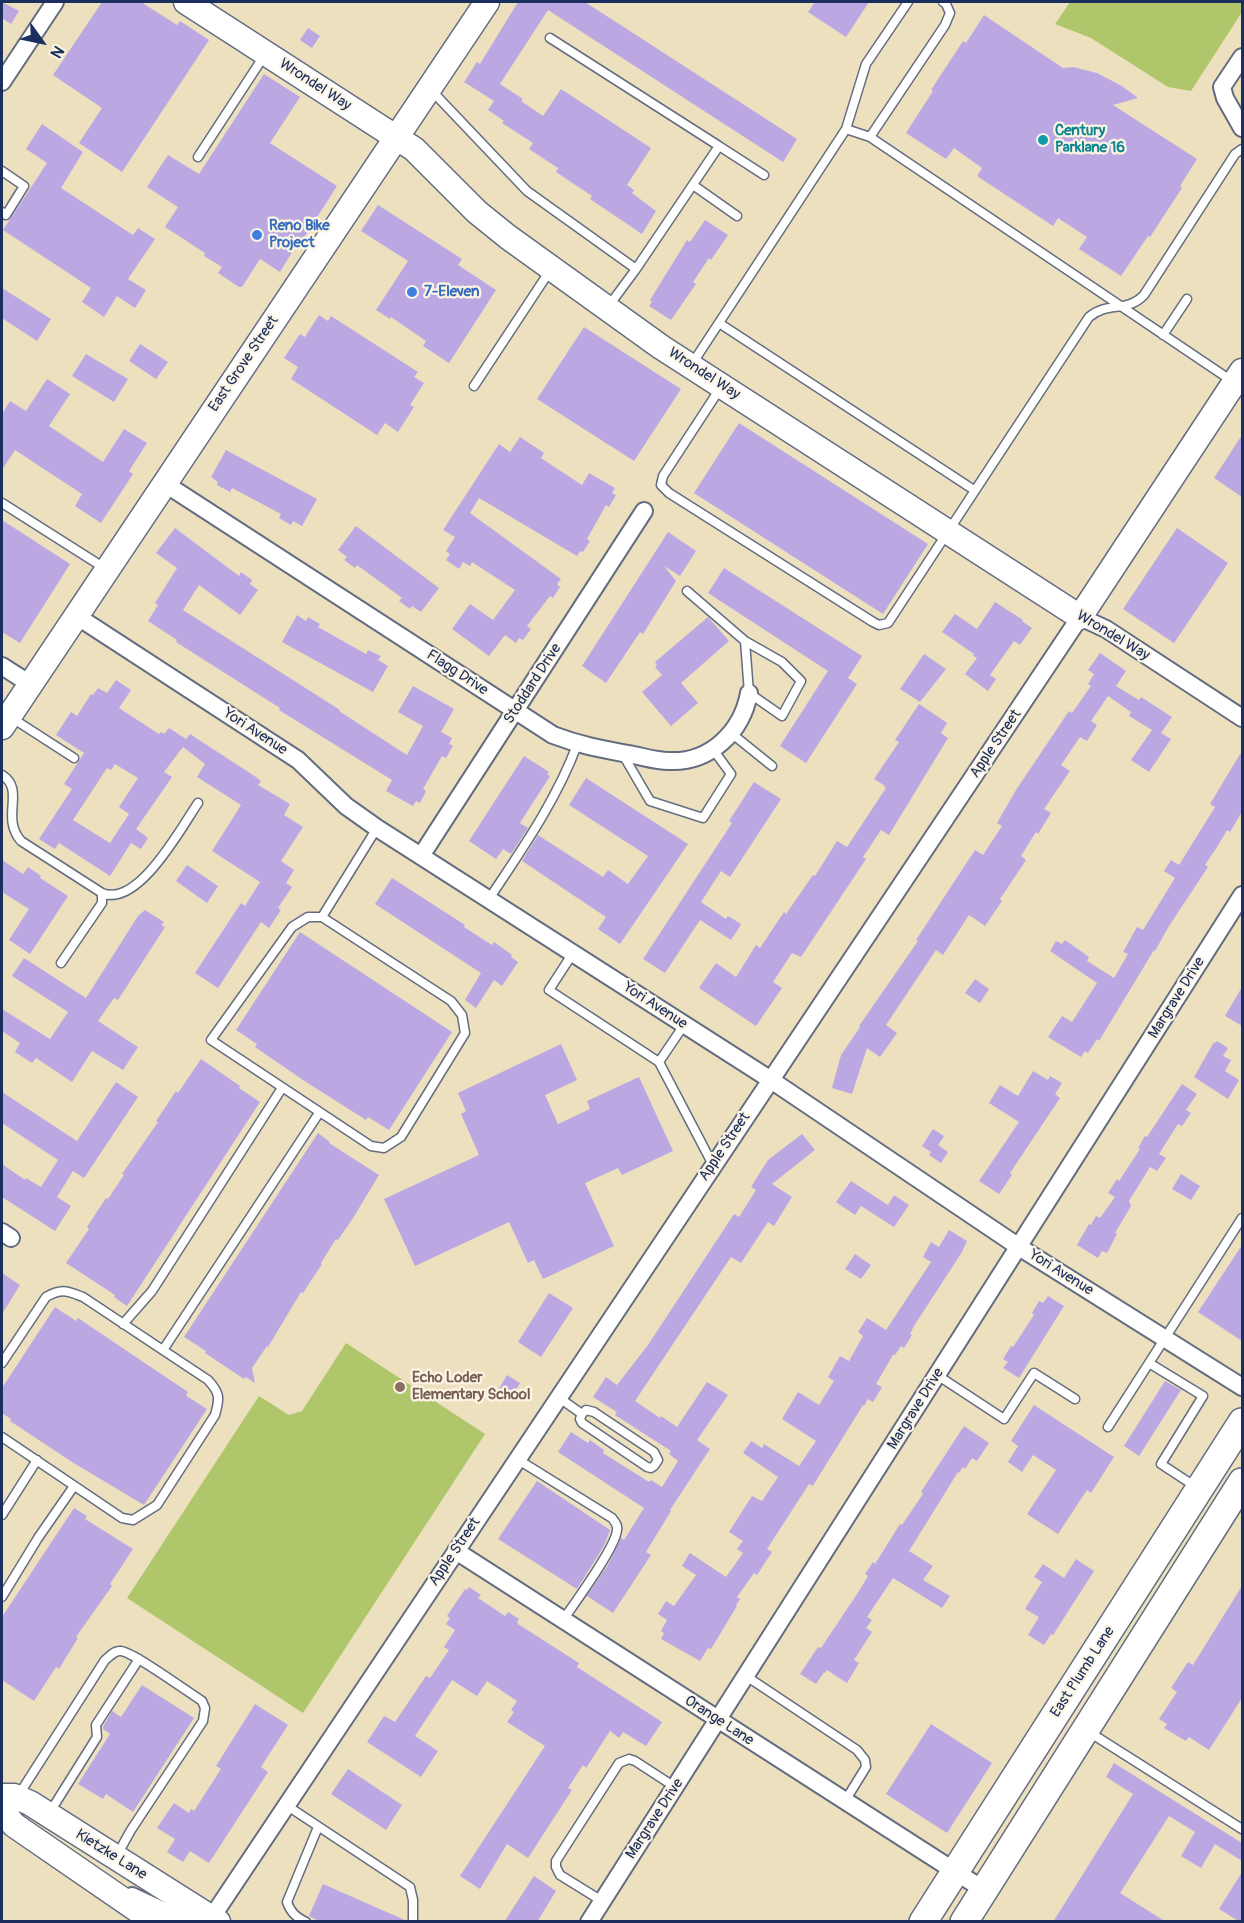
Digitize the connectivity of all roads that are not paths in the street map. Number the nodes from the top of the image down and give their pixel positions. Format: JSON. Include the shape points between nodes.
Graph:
{"nodes":[{"id":1,"x":55,"y":2,"type":"edge"},
{"id":2,"x":186,"y":2,"type":"edge"},
{"id":3,"x":487,"y":2,"type":"edge"},
{"id":4,"x":908,"y":2,"type":"edge"},
{"id":5,"x":943,"y":2,"type":"edge"},
{"id":6,"x":550,"y":38,"type":"dead end"},
{"id":7,"x":265,"y":53,"type":"junction"},
{"id":8,"x":1242,"y":57,"type":"edge"},
{"id":9,"x":4,"y":71,"type":"edge"},
{"id":10,"x":429,"y":88,"type":"junction"},
{"id":11,"x":1242,"y":128,"type":"edge"},
{"id":12,"x":846,"y":129,"type":"junction"},
{"id":13,"x":870,"y":136,"type":"junction"},
{"id":14,"x":396,"y":138,"type":"junction"},
{"id":15,"x":719,"y":146,"type":"junction"},
{"id":16,"x":1242,"y":149,"type":"edge"},
{"id":17,"x":198,"y":156,"type":"dead end"},
{"id":18,"x":2,"y":171,"type":"edge"},
{"id":19,"x":764,"y":175,"type":"dead end"},
{"id":20,"x":693,"y":185,"type":"junction"},
{"id":21,"x":2,"y":212,"type":"edge"},
{"id":22,"x":737,"y":216,"type":"dead end"},
{"id":23,"x":551,"y":268,"type":"junction"},
{"id":24,"x":636,"y":269,"type":"junction"},
{"id":25,"x":1187,"y":299,"type":"dead end"},
{"id":26,"x":1121,"y":306,"type":"junction"},
{"id":27,"x":607,"y":309,"type":"junction"},
{"id":28,"x":719,"y":323,"type":"junction"},
{"id":29,"x":1163,"y":335,"type":"junction"},
{"id":30,"x":691,"y":366,"type":"junction"},
{"id":31,"x":1238,"y":377,"type":"edge"},
{"id":32,"x":722,"y":386,"type":"junction"},
{"id":33,"x":474,"y":387,"type":"dead end"},
{"id":34,"x":164,"y":483,"type":"junction"},
{"id":35,"x":974,"y":490,"type":"junction"},
{"id":36,"x":2,"y":503,"type":"edge"},
{"id":37,"x":644,"y":511,"type":"dead end"},
{"id":38,"x":948,"y":532,"type":"junction"},
{"id":39,"x":106,"y":570,"type":"junction"},
{"id":40,"x":687,"y":591,"type":"dead end"},
{"id":41,"x":75,"y":615,"type":"junction"},
{"id":42,"x":1080,"y":616,"type":"junction"},
{"id":43,"x":746,"y":641,"type":"junction"},
{"id":44,"x":2,"y":666,"type":"edge"},
{"id":45,"x":30,"y":684,"type":"junction"},
{"id":46,"x":749,"y":693,"type":"junction"},
{"id":47,"x":515,"y":711,"type":"junction"},
{"id":48,"x":1242,"y":718,"type":"edge"},
{"id":49,"x":5,"y":721,"type":"edge"},
{"id":50,"x":731,"y":733,"type":"junction"},
{"id":51,"x":577,"y":745,"type":"junction"},
{"id":52,"x":712,"y":748,"type":"junction"},
{"id":53,"x":622,"y":753,"type":"junction"},
{"id":54,"x":74,"y":758,"type":"dead end"},
{"id":55,"x":772,"y":766,"type":"dead end"},
{"id":56,"x":2,"y":775,"type":"edge"},
{"id":57,"x":198,"y":803,"type":"dead end"},
{"id":58,"x":377,"y":828,"type":"junction"},
{"id":59,"x":421,"y":856,"type":"junction"},
{"id":60,"x":102,"y":893,"type":"junction"},
{"id":61,"x":1242,"y":895,"type":"edge"},
{"id":62,"x":489,"y":899,"type":"junction"},
{"id":63,"x":322,"y":916,"type":"junction"},
{"id":64,"x":573,"y":953,"type":"junction"},
{"id":65,"x":60,"y":963,"type":"dead end"},
{"id":66,"x":684,"y":1025,"type":"junction"},
{"id":67,"x":659,"y":1062,"type":"junction"},
{"id":68,"x":771,"y":1080,"type":"junction"},
{"id":69,"x":282,"y":1088,"type":"junction"},
{"id":70,"x":320,"y":1113,"type":"junction"},
{"id":71,"x":713,"y":1165,"type":"junction"},
{"id":72,"x":1242,"y":1218,"type":"edge"},
{"id":73,"x":1019,"y":1247,"type":"junction"},
{"id":74,"x":123,"y":1324,"type":"junction"},
{"id":75,"x":1165,"y":1338,"type":"junction"},
{"id":76,"x":163,"y":1350,"type":"junction"},
{"id":77,"x":2,"y":1363,"type":"edge"},
{"id":78,"x":1149,"y":1363,"type":"junction"},
{"id":79,"x":937,"y":1376,"type":"junction"},
{"id":80,"x":1242,"y":1387,"type":"edge"},
{"id":81,"x":558,"y":1397,"type":"junction"},
{"id":82,"x":1075,"y":1400,"type":"dead end"},
{"id":83,"x":582,"y":1414,"type":"junction"},
{"id":84,"x":1108,"y":1427,"type":"dead end"},
{"id":85,"x":1241,"y":1428,"type":"edge"},
{"id":86,"x":2,"y":1437,"type":"edge"},
{"id":87,"x":517,"y":1459,"type":"junction"},
{"id":88,"x":37,"y":1460,"type":"junction"},
{"id":89,"x":1242,"y":1482,"type":"edge"},
{"id":90,"x":74,"y":1486,"type":"junction"},
{"id":91,"x":1200,"y":1489,"type":"junction"},
{"id":92,"x":2,"y":1515,"type":"edge"},
{"id":93,"x":456,"y":1551,"type":"junction"},
{"id":94,"x":2,"y":1597,"type":"edge"},
{"id":95,"x":563,"y":1620,"type":"junction"},
{"id":96,"x":139,"y":1659,"type":"junction"},
{"id":97,"x":746,"y":1676,"type":"junction"},
{"id":98,"x":718,"y":1720,"type":"junction"},
{"id":99,"x":1086,"y":1730,"type":"junction"},
{"id":100,"x":675,"y":1787,"type":"junction"},
{"id":101,"x":845,"y":1801,"type":"junction"},
{"id":102,"x":6,"y":1805,"type":"edge"},
{"id":103,"x":286,"y":1805,"type":"junction"},
{"id":104,"x":49,"y":1815,"type":"junction"},
{"id":105,"x":318,"y":1827,"type":"junction"},
{"id":106,"x":1242,"y":1829,"type":"edge"},
{"id":107,"x":116,"y":1857,"type":"junction"},
{"id":108,"x":955,"y":1872,"type":"junction"},
{"id":109,"x":93,"y":1879,"type":"junction"},
{"id":110,"x":984,"y":1890,"type":"junction"},
{"id":111,"x":602,"y":1901,"type":"junction"},
{"id":112,"x":212,"y":1920,"type":"edge"},
{"id":113,"x":155,"y":1922,"type":"edge"},
{"id":114,"x":188,"y":1922,"type":"edge"},
{"id":115,"x":306,"y":1922,"type":"edge"},
{"id":116,"x":413,"y":1922,"type":"edge"},
{"id":117,"x":589,"y":1922,"type":"edge"},
{"id":118,"x":923,"y":1922,"type":"edge"},
{"id":119,"x":964,"y":1922,"type":"edge"}],
"edges":[{"from":1,"to":9,"type":"street"},
{"from":2,"to":7,"type":"street","name":"Wrondel Way"},
{"from":3,"to":10,"type":"street","name":"East Grove Street"},
{"from":4,"to":12,"type":"lane","via":[[866,64]]},
{"from":5,"to":13,"type":"lane","via":[[950,13],[945,25]]},
{"from":6,"to":15,"type":"lane"},
{"from":7,"to":14,"type":"street","name":"Wrondel Way"},
{"from":7,"to":17,"type":"lane"},
{"from":8,"to":11,"type":"street","via":[[1222,87]]},
{"from":10,"to":14,"type":"street","name":"East Grove Street"},
{"from":10,"to":24,"type":"lane","via":[[527,191]]},
{"from":12,"to":13,"type":"lane"},
{"from":12,"to":28,"type":"lane"},
{"from":13,"to":26,"type":"lane"},
{"from":14,"to":23,"type":"street","name":"Wrondel Way","via":[[414,149],[477,212]]},
{"from":14,"to":34,"type":"street","name":"East Grove Street"},
{"from":15,"to":19,"type":"lane"},
{"from":15,"to":20,"type":"lane"},
{"from":16,"to":26,"type":"lane","via":[[1235,154],[1144,295],[1137,302]]},
{"from":18,"to":21,"type":"lane","via":[[24,186],[6,215]]},
{"from":20,"to":22,"type":"lane"},
{"from":20,"to":24,"type":"lane"},
{"from":23,"to":27,"type":"street","name":"Wrondel Way"},
{"from":23,"to":33,"type":"lane"},
{"from":24,"to":27,"type":"lane"},
{"from":25,"to":29,"type":"lane"},
{"from":26,"to":29,"type":"lane"},
{"from":26,"to":35,"type":"lane","via":[[1097,311],[1089,317]]},
{"from":27,"to":30,"type":"street","name":"Wrondel Way"},
{"from":28,"to":30,"type":"lane"},
{"from":28,"to":35,"type":"lane"},
{"from":29,"to":31,"type":"lane"},
{"from":30,"to":32,"type":"street","name":"Wrondel Way"},
{"from":31,"to":42,"type":"street","name":"Apple Street"},
{"from":32,"to":38,"type":"street","name":"Wrondel Way"},
{"from":32,"to":38,"type":"lane","via":[[663,476],[661,485],[669,493],[879,625],[888,623]]},
{"from":34,"to":39,"type":"street","name":"East Grove Street"},
{"from":34,"to":47,"type":"street","name":"Flagg Drive"},
{"from":35,"to":38,"type":"lane"},
{"from":36,"to":39,"type":"lane"},
{"from":37,"to":47,"type":"street","name":"Stoddard Drive"},
{"from":38,"to":42,"type":"street","name":"Wrondel Way"},
{"from":39,"to":41,"type":"street","name":"East Grove Street"},
{"from":40,"to":43,"type":"lane"},
{"from":41,"to":45,"type":"street","name":"East Grove Street"},
{"from":41,"to":58,"type":"street","name":"Yori Avenue","via":[[298,760],[346,806]]},
{"from":42,"to":48,"type":"street","name":"Wrondel Way"},
{"from":42,"to":68,"type":"street","name":"Apple Street"},
{"from":43,"to":46,"type":"lane"},
{"from":43,"to":46,"type":"lane","via":[[782,662],[801,681],[782,716]]},
{"from":44,"to":45,"type":"street"},
{"from":45,"to":49,"type":"street","name":"East Grove Street"},
{"from":46,"to":50,"type":"street","name":"Flagg Drive","via":[[746,709]]},
{"from":47,"to":51,"type":"street","name":"Flagg Drive"},
{"from":47,"to":59,"type":"street","name":"Stoddard Drive"},
{"from":49,"to":54,"type":"lane"},
{"from":50,"to":52,"type":"street","name":"Flagg Drive"},
{"from":50,"to":55,"type":"lane"},
{"from":51,"to":53,"type":"street","name":"Flagg Drive"},
{"from":51,"to":62,"type":"lane","via":[[542,819]]},
{"from":52,"to":53,"type":"street","name":"Flagg Drive","via":[[688,759],[669,761]]},
{"from":52,"to":53,"type":"lane","via":[[730,774],[703,818],[650,801]]},
{"from":56,"to":60,"type":"lane","via":[[13,787],[14,834]]},
{"from":57,"to":60,"type":"lane","via":[[156,866],[118,894]]},
{"from":58,"to":59,"type":"street","name":"Yori Avenue"},
{"from":58,"to":63,"type":"lane"},
{"from":59,"to":62,"type":"street","name":"Yori Avenue"},
{"from":60,"to":65,"type":"lane","via":[[102,903]]},
{"from":61,"to":73,"type":"street","name":"Margrave Drive"},
{"from":62,"to":64,"type":"street","name":"Yori Avenue"},
{"from":63,"to":69,"type":"lane","via":[[308,917],[292,927],[211,1040]]},
{"from":63,"to":70,"type":"lane","via":[[451,1001],[462,1015],[465,1033],[401,1137],[384,1148],[371,1146]]},
{"from":64,"to":66,"type":"street","name":"Yori Avenue"},
{"from":64,"to":67,"type":"lane","via":[[549,990]]},
{"from":66,"to":67,"type":"lane"},
{"from":66,"to":68,"type":"street","name":"Yori Avenue"},
{"from":67,"to":71,"type":"lane"},
{"from":68,"to":71,"type":"street","name":"Apple Street"},
{"from":68,"to":73,"type":"street","name":"Yori Avenue"},
{"from":69,"to":70,"type":"lane"},
{"from":69,"to":74,"type":"lane","via":[[152,1291]]},
{"from":70,"to":76,"type":"lane"},
{"from":71,"to":81,"type":"street","name":"Apple Street"},
{"from":72,"to":75,"type":"lane"},
{"from":73,"to":75,"type":"street","name":"Yori Avenue"},
{"from":73,"to":79,"type":"street","name":"Margrave Drive"},
{"from":74,"to":76,"type":"lane"},
{"from":74,"to":77,"type":"lane","via":[[83,1297],[56,1291],[46,1297]]},
{"from":75,"to":78,"type":"lane"},
{"from":75,"to":80,"type":"street","name":"Yori Avenue"},
{"from":76,"to":90,"type":"lane","via":[[207,1380],[217,1390],[219,1402],[215,1416],[157,1505],[133,1520],[123,1518]]},
{"from":78,"to":84,"type":"lane"},
{"from":78,"to":91,"type":"lane","via":[[1203,1396],[1161,1464]]},
{"from":79,"to":82,"type":"lane","via":[[1004,1419],[1034,1373]]},
{"from":79,"to":97,"type":"street","name":"Margrave Drive"},
{"from":81,"to":83,"type":"lane"},
{"from":81,"to":87,"type":"street","name":"Apple Street"},
{"from":83,"to":83,"type":"lane","via":[[582,1424],[647,1467],[657,1462],[654,1452],[594,1412],[586,1410]]},
{"from":85,"to":91,"type":"main road","name":"East Plumb Lane"},
{"from":86,"to":88,"type":"lane"},
{"from":87,"to":93,"type":"street","name":"Apple Street"},
{"from":87,"to":95,"type":"lane","via":[[616,1523],[617,1532],[596,1572]]},
{"from":88,"to":90,"type":"lane"},
{"from":88,"to":92,"type":"lane"},
{"from":89,"to":99,"type":"main road"},
{"from":90,"to":94,"type":"lane"},
{"from":91,"to":108,"type":"main road","name":"East Plumb Lane"},
{"from":93,"to":95,"type":"street","name":"Orange Lane"},
{"from":93,"to":103,"type":"street","name":"Apple Street"},
{"from":95,"to":98,"type":"street","name":"Orange Lane"},
{"from":96,"to":102,"type":"lane","via":[[122,1650],[105,1660]]},
{"from":96,"to":104,"type":"lane","via":[[96,1725],[97,1737]]},
{"from":96,"to":107,"type":"lane","via":[[202,1701],[205,1708],[203,1721]]},
{"from":97,"to":98,"type":"street","name":"Margrave Drive"},
{"from":97,"to":101,"type":"lane","via":[[857,1750],[866,1760],[866,1767]]},
{"from":98,"to":100,"type":"street","name":"Margrave Drive"},
{"from":98,"to":101,"type":"street","name":"Orange Lane"},
{"from":99,"to":106,"type":"lane"},
{"from":99,"to":110,"type":"main road"},
{"from":100,"to":111,"type":"street","name":"Margrave Drive"},
{"from":100,"to":111,"type":"lane","via":[[635,1761],[619,1762],[556,1861],[560,1875]]},
{"from":101,"to":108,"type":"street","name":"Orange Lane"},
{"from":102,"to":104,"type":"street","name":"Kietzke Lane","via":[[30,1803]]},
{"from":102,"to":109,"type":"street","name":"Kietzke Lane","via":[[14,1825]]},
{"from":103,"to":105,"type":"lane"},
{"from":103,"to":112,"type":"street","name":"Apple Street"},
{"from":104,"to":107,"type":"street","name":"Kietzke Lane"},
{"from":105,"to":115,"type":"lane","via":[[287,1902],[290,1911]]},
{"from":105,"to":116,"type":"lane","via":[[410,1887]]},
{"from":107,"to":112,"type":"street","name":"Kietzke Lane"},
{"from":108,"to":110,"type":"street","name":"Orange Lane"},
{"from":108,"to":118,"type":"main road","name":"East Plumb Lane"},
{"from":109,"to":113,"type":"street","name":"Kietzke Lane"},
{"from":109,"to":114,"type":"street"},
{"from":110,"to":119,"type":"main road"},
{"from":111,"to":117,"type":"street","name":"Margrave Drive"}]}
